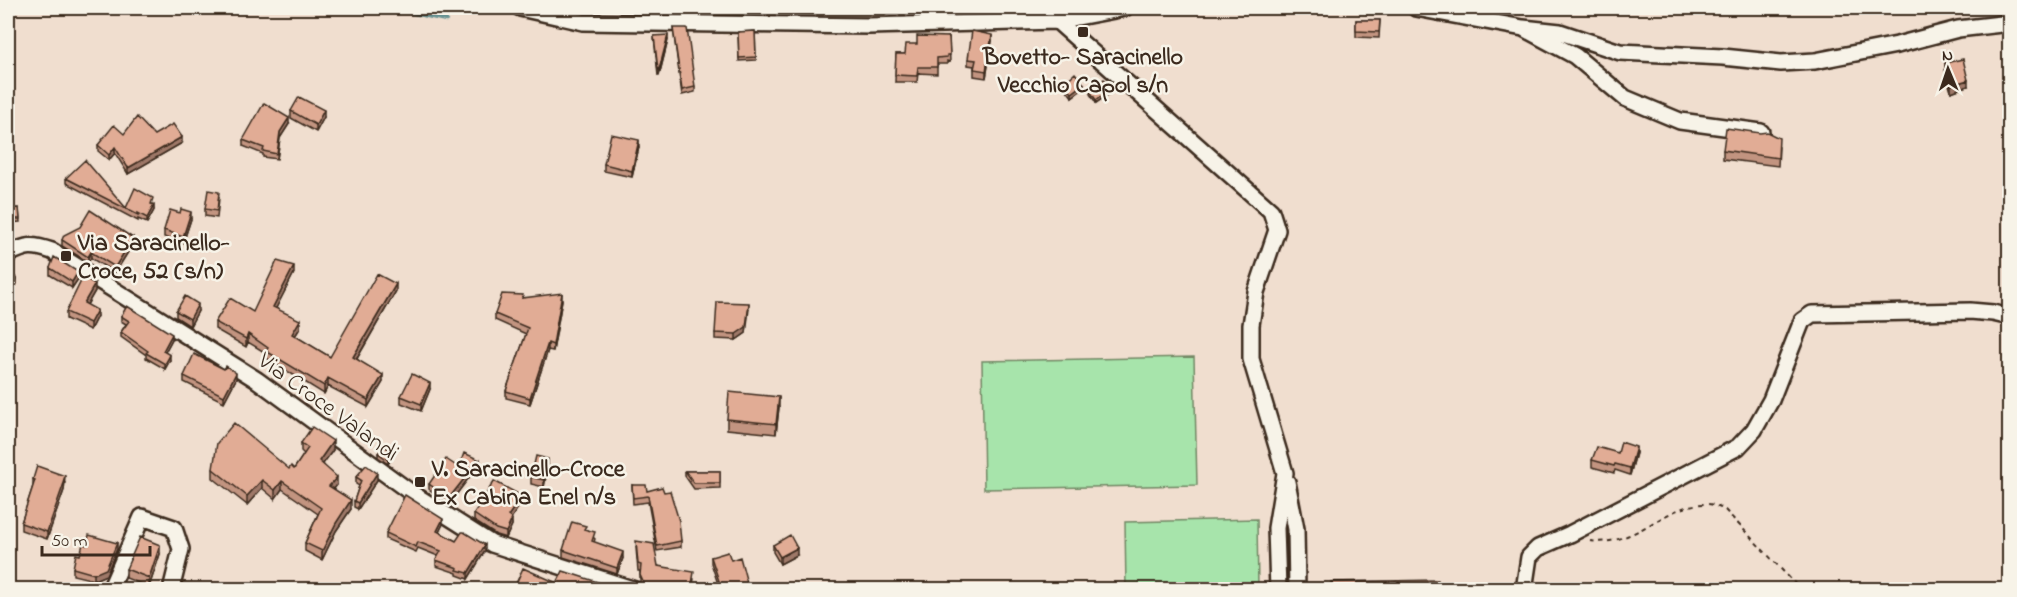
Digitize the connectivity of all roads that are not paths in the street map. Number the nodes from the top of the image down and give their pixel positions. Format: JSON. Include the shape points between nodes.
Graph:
{"nodes":[{"id":1,"x":520,"y":8,"type":"edge"},
{"id":2,"x":1125,"y":8,"type":"edge"},
{"id":3,"x":1416,"y":8,"type":"edge"},
{"id":4,"x":1055,"y":14,"type":"edge"},
{"id":5,"x":2010,"y":22,"type":"edge"},
{"id":6,"x":1523,"y":28,"type":"junction"},
{"id":7,"x":1761,"y":132,"type":"edge"},
{"id":8,"x":8,"y":254,"type":"edge"},
{"id":9,"x":2010,"y":317,"type":"edge"},
{"id":10,"x":1285,"y":473,"type":"junction"},
{"id":11,"x":110,"y":590,"type":"edge"},
{"id":12,"x":171,"y":590,"type":"edge"},
{"id":13,"x":635,"y":590,"type":"edge"},
{"id":14,"x":1278,"y":590,"type":"edge"},
{"id":15,"x":1297,"y":590,"type":"edge"},
{"id":16,"x":1524,"y":590,"type":"edge"}],
"edges":[{"from":1,"to":4,"type":"street","via":[[583,22],[869,26]]},
{"from":2,"to":4,"type":"street"},
{"from":3,"to":6,"type":"street"},
{"from":4,"to":10,"type":"street","via":[[1271,211],[1277,230],[1256,291],[1251,359]]},
{"from":5,"to":6,"type":"street","via":[[1958,29],[1815,62],[1781,63],[1620,52],[1560,32]]},
{"from":6,"to":7,"type":"street","via":[[1575,56],[1625,98],[1680,121]]},
{"from":8,"to":13,"type":"street","name":"Via Croce Valandi","via":[[35,244],[52,251],[257,380],[413,494],[492,544]]},
{"from":9,"to":16,"type":"street","via":[[1970,311],[1812,314],[1802,321],[1754,430],[1738,447],[1538,548],[1529,557]]},
{"from":10,"to":14,"type":"street","via":[[1276,528]]},
{"from":10,"to":15,"type":"street","via":[[1296,529]]},
{"from":11,"to":12,"type":"street","via":[[142,517],[174,528],[182,549]]}]}
